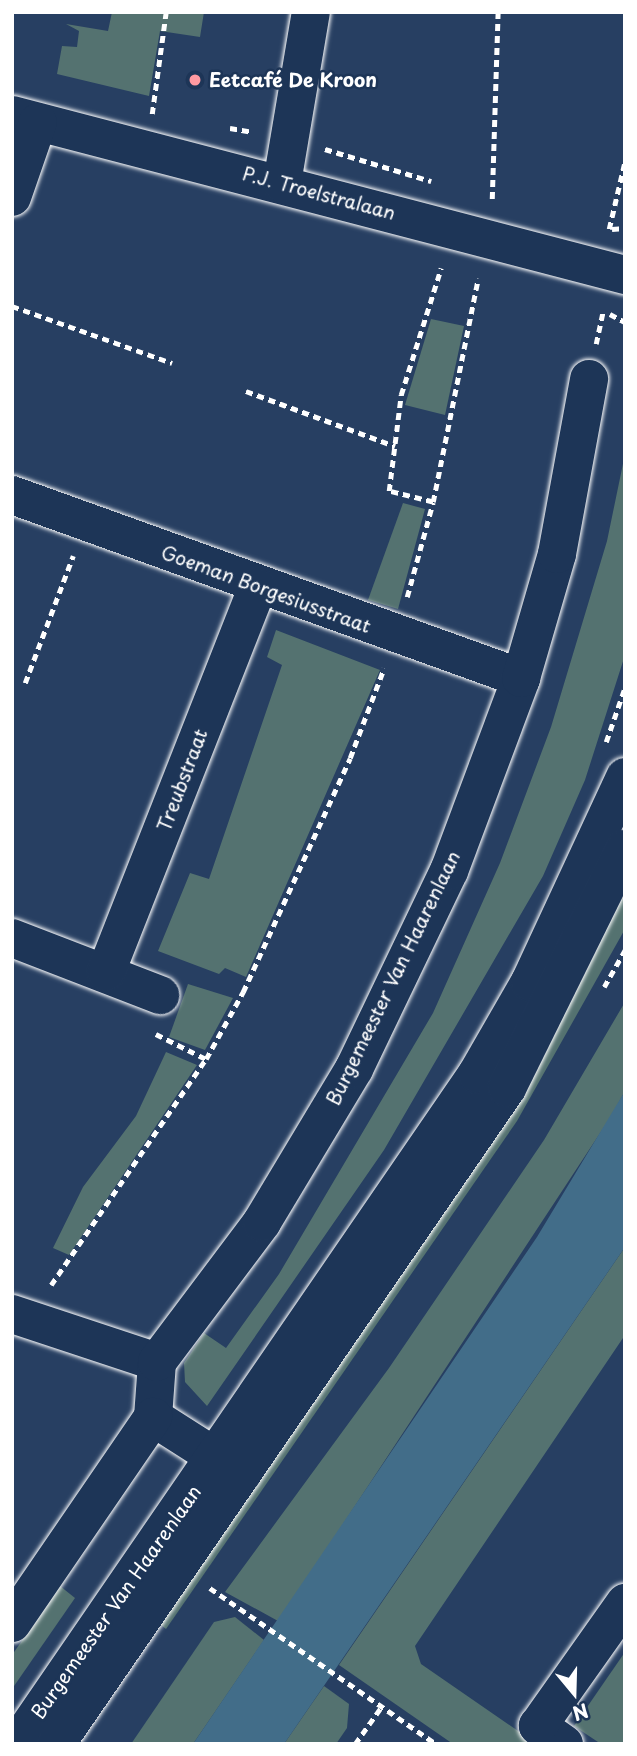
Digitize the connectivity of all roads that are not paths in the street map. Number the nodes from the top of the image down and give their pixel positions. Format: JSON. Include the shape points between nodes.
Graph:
{"nodes":[{"id":1,"x":311,"y":12,"type":"edge"},
{"id":2,"x":25,"y":119,"type":"edge"},
{"id":3,"x":282,"y":183,"type":"junction"},
{"id":4,"x":12,"y":197,"type":"edge"},
{"id":5,"x":625,"y":275,"type":"edge"},
{"id":6,"x":589,"y":379,"type":"dead end"},
{"id":7,"x":12,"y":495,"type":"edge"},
{"id":8,"x":257,"y":588,"type":"junction"},
{"id":9,"x":521,"y":678,"type":"junction"},
{"id":10,"x":625,"y":778,"type":"edge"},
{"id":11,"x":625,"y":849,"type":"edge"},
{"id":12,"x":12,"y":938,"type":"edge"},
{"id":13,"x":106,"y":972,"type":"junction"},
{"id":14,"x":160,"y":995,"type":"dead end"},
{"id":15,"x":23,"y":1317,"type":"edge"},
{"id":16,"x":157,"y":1362,"type":"junction"},
{"id":17,"x":153,"y":1417,"type":"junction"},
{"id":18,"x":228,"y":1467,"type":"junction"},
{"id":19,"x":625,"y":1603,"type":"edge"},
{"id":20,"x":12,"y":1623,"type":"edge"},
{"id":21,"x":17,"y":1744,"type":"edge"},
{"id":22,"x":55,"y":1744,"type":"edge"},
{"id":23,"x":564,"y":1744,"type":"edge"}],
"edges":[{"from":1,"to":3,"type":"street"},
{"from":2,"to":3,"type":"street","name":"P.J. Troelstralaan"},
{"from":2,"to":4,"type":"street"},
{"from":3,"to":5,"type":"street","name":"P.J. Troelstralaan"},
{"from":6,"to":9,"type":"street","name":"Burgemeester Van Haarenlaan","via":[[557,554]]},
{"from":7,"to":8,"type":"street","name":"Goeman Borgesiusstraat"},
{"from":8,"to":9,"type":"street","name":"Goeman Borgesiusstraat"},
{"from":8,"to":13,"type":"street","name":"Treubstraat"},
{"from":9,"to":16,"type":"street","name":"Burgemeester Van Haarenlaan","via":[[449,871],[354,1069],[262,1222]]},
{"from":10,"to":18,"type":"street","name":"Burgemeester Van Haarenlaan","via":[[530,982],[477,1074]]},
{"from":11,"to":18,"type":"street","name":"Burgemeester Van Haarenlaan","via":[[507,1088]]},
{"from":12,"to":13,"type":"street"},
{"from":13,"to":14,"type":"street"},
{"from":15,"to":16,"type":"street"},
{"from":16,"to":17,"type":"street"},
{"from":17,"to":18,"type":"street"},
{"from":17,"to":20,"type":"street"},
{"from":18,"to":21,"type":"street","name":"Burgemeester Van Haarenlaan"},
{"from":18,"to":22,"type":"street","name":"Burgemeester Van Haarenlaan"},
{"from":19,"to":23,"type":"street","via":[[538,1726]]}]}
